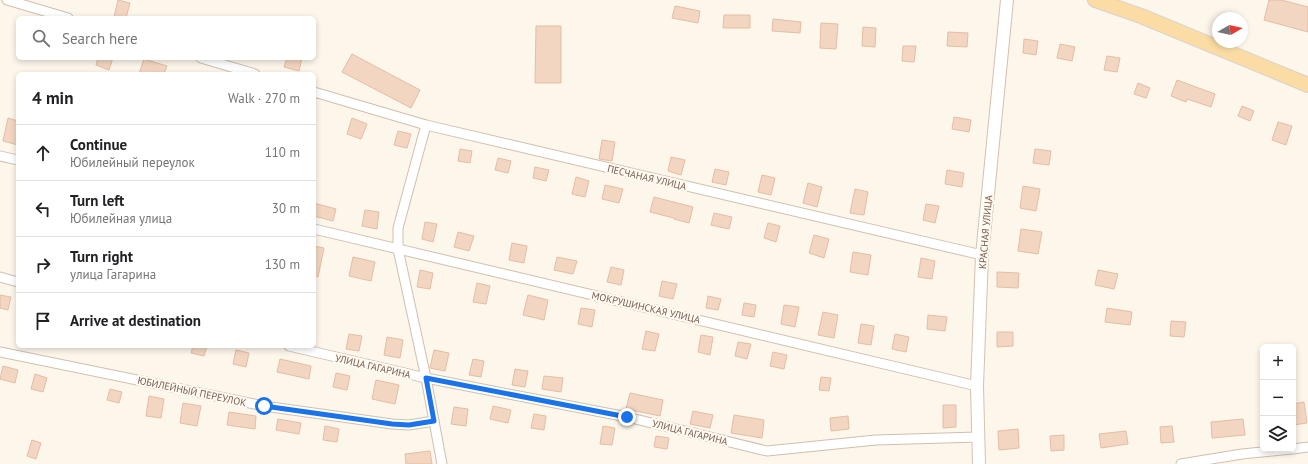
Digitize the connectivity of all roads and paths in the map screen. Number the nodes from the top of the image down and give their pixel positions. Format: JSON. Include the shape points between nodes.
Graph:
{"nodes":[{"id":1,"x":8,"y":0,"type":"edge"},
{"id":2,"x":1007,"y":0,"type":"edge"},
{"id":3,"x":1095,"y":0,"type":"edge"},
{"id":4,"x":61,"y":16,"type":"edge"},
{"id":5,"x":208,"y":60,"type":"edge"},
{"id":6,"x":248,"y":72,"type":"edge"},
{"id":7,"x":1308,"y":86,"type":"edge"},
{"id":8,"x":316,"y":93,"type":"edge"},
{"id":9,"x":426,"y":125,"type":"junction"},
{"id":10,"x":0,"y":156,"type":"edge"},
{"id":11,"x":16,"y":160,"type":"edge"},
{"id":12,"x":316,"y":229,"type":"edge"},
{"id":13,"x":398,"y":249,"type":"junction"},
{"id":14,"x":982,"y":255,"type":"junction"},
{"id":15,"x":0,"y":277,"type":"edge"},
{"id":16,"x":16,"y":281,"type":"edge"},
{"id":17,"x":298,"y":348,"type":"edge"},
{"id":18,"x":0,"y":352,"type":"edge"},
{"id":19,"x":426,"y":378,"type":"junction"},
{"id":20,"x":977,"y":386,"type":"junction"},
{"id":21,"x":434,"y":421,"type":"junction"},
{"id":22,"x":978,"y":438,"type":"junction"},
{"id":23,"x":1308,"y":447,"type":"edge"},
{"id":24,"x":1296,"y":448,"type":"edge"},
{"id":25,"x":1262,"y":452,"type":"edge"},
{"id":26,"x":442,"y":464,"type":"edge"},
{"id":27,"x":979,"y":464,"type":"edge"},
{"id":28,"x":1181,"y":464,"type":"edge"}],
"edges":[{"from":1,"to":4,"type":"street"},
{"from":2,"to":14,"type":"street","name":"КРАСНАЯ УЛИЦА"},
{"from":3,"to":7,"type":"main road","via":[[1141,16]]},
{"from":5,"to":6,"type":"street"},
{"from":8,"to":9,"type":"street","name":"ПЕСЧАНАЯ УЛИЦА"},
{"from":9,"to":13,"type":"street","via":[[398,228]]},
{"from":9,"to":14,"type":"street","name":"ПЕСЧАНАЯ УЛИЦА"},
{"from":10,"to":11,"type":"street"},
{"from":12,"to":13,"type":"street","name":"МОКРУШИНСКАЯ УЛИЦА"},
{"from":13,"to":19,"type":"street"},
{"from":13,"to":20,"type":"street","name":"МОКРУШИНСКАЯ УЛИЦА"},
{"from":14,"to":20,"type":"street","name":"КРАСНАЯ УЛИЦА"},
{"from":15,"to":16,"type":"street"},
{"from":17,"to":19,"type":"street","name":"УЛИЦА ГАГАРИНА"},
{"from":18,"to":21,"type":"street","name":"ЮБИЛЕЙНЫЙ ПЕРЕУЛОК","via":[[264,406],[392,424],[409,425]]},
{"from":19,"to":21,"type":"street"},
{"from":19,"to":22,"type":"street","name":"УЛИЦА ГАГАРИНА","via":[[627,417],[767,451],[876,440]]},
{"from":20,"to":22,"type":"street","name":"КРАСНАЯ УЛИЦА"},
{"from":21,"to":26,"type":"street"},
{"from":22,"to":27,"type":"street","name":"КРАСНАЯ УЛИЦА"},
{"from":23,"to":24,"type":"street"},
{"from":25,"to":28,"type":"street"}]}
